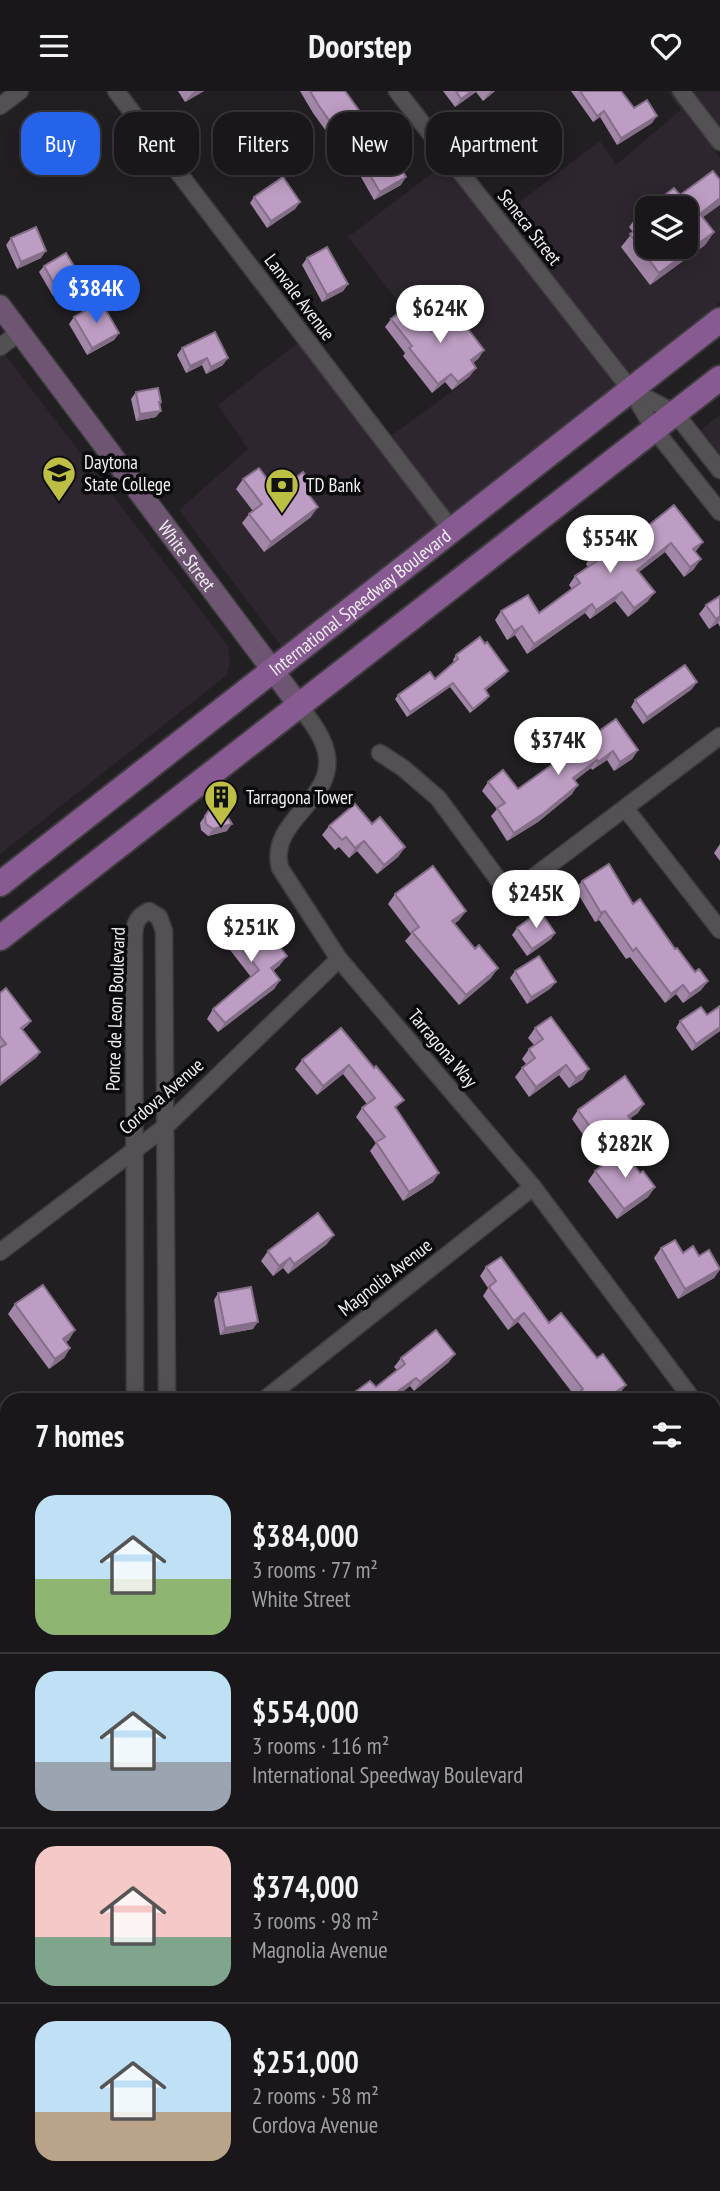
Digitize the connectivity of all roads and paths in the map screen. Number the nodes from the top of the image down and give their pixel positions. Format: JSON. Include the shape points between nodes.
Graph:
{"nodes":[{"id":1,"x":20,"y":91,"type":"edge"},
{"id":2,"x":116,"y":91,"type":"edge"},
{"id":3,"x":397,"y":91,"type":"edge"},
{"id":4,"x":681,"y":91,"type":"edge"},
{"id":5,"x":0,"y":106,"type":"edge"},
{"id":6,"x":720,"y":142,"type":"edge"},
{"id":7,"x":0,"y":306,"type":"edge"},
{"id":8,"x":720,"y":320,"type":"edge"},
{"id":9,"x":20,"y":332,"type":"junction"},
{"id":10,"x":0,"y":347,"type":"edge"},
{"id":11,"x":720,"y":378,"type":"edge"},
{"id":12,"x":631,"y":390,"type":"junction"},
{"id":13,"x":675,"y":413,"type":"junction"},
{"id":14,"x":654,"y":429,"type":"junction"},
{"id":15,"x":720,"y":470,"type":"edge"},
{"id":16,"x":720,"y":512,"type":"edge"},
{"id":17,"x":451,"y":529,"type":"junction"},
{"id":18,"x":273,"y":669,"type":"junction"},
{"id":19,"x":298,"y":704,"type":"junction"},
{"id":20,"x":720,"y":736,"type":"edge"},
{"id":21,"x":380,"y":753,"type":"dead end"},
{"id":22,"x":625,"y":808,"type":"junction"},
{"id":23,"x":22,"y":867,"type":"junction"},
{"id":24,"x":0,"y":884,"type":"edge"},
{"id":25,"x":0,"y":905,"type":"edge"},
{"id":26,"x":720,"y":930,"type":"edge"},
{"id":27,"x":0,"y":938,"type":"edge"},
{"id":28,"x":339,"y":958,"type":"junction"},
{"id":29,"x":165,"y":1126,"type":"junction"},
{"id":30,"x":133,"y":1149,"type":"junction"},
{"id":31,"x":533,"y":1187,"type":"junction"},
{"id":32,"x":0,"y":1252,"type":"edge"},
{"id":33,"x":135,"y":1393,"type":"edge"},
{"id":34,"x":167,"y":1393,"type":"edge"},
{"id":35,"x":273,"y":1393,"type":"edge"},
{"id":36,"x":682,"y":1393,"type":"edge"}],
"edges":[{"from":1,"to":5,"type":"street"},
{"from":2,"to":17,"type":"street","name":"Lanvale Avenue"},
{"from":3,"to":12,"type":"street","name":"Seneca Street"},
{"from":4,"to":6,"type":"street"},
{"from":7,"to":9,"type":"street","name":"White Street"},
{"from":8,"to":12,"type":"main road","name":"International Speedway Boulevard"},
{"from":9,"to":10,"type":"street"},
{"from":9,"to":18,"type":"street","name":"White Street"},
{"from":11,"to":13,"type":"main road"},
{"from":12,"to":13,"type":"street"},
{"from":12,"to":14,"type":"street","name":"Seneca Street"},
{"from":12,"to":17,"type":"main road","name":"International Speedway Boulevard"},
{"from":13,"to":14,"type":"main road"},
{"from":13,"to":15,"type":"street"},
{"from":14,"to":16,"type":"street","name":"Seneca Street"},
{"from":14,"to":19,"type":"main road"},
{"from":17,"to":18,"type":"main road","name":"International Speedway Boulevard"},
{"from":18,"to":19,"type":"street","name":"White Street"},
{"from":18,"to":23,"type":"main road","name":"International Speedway Boulevard"},
{"from":19,"to":27,"type":"main road"},
{"from":19,"to":28,"type":"street","name":"Tarragona Way","via":[[320,736],[327,771],[317,792],[287,828],[277,857]]},
{"from":20,"to":22,"type":"street"},
{"from":21,"to":22,"type":"street","via":[[438,799],[500,882],[510,886],[523,885]]},
{"from":22,"to":26,"type":"street"},
{"from":23,"to":24,"type":"main road","name":"International Speedway Boulevard"},
{"from":23,"to":25,"type":"main road"},
{"from":28,"to":29,"type":"street","name":"Cordova Avenue"},
{"from":28,"to":31,"type":"street","name":"Tarragona Way"},
{"from":29,"to":30,"type":"street","name":"Cordova Avenue"},
{"from":29,"to":30,"type":"street","name":"Ponce de Leon Boulevard","via":[[164,931],[159,917],[149,911],[140,915],[135,925]]},
{"from":29,"to":34,"type":"street","name":"Ponce de Leon Boulevard"},
{"from":30,"to":32,"type":"street","name":"Cordova Avenue"},
{"from":30,"to":33,"type":"street","name":"Ponce de Leon Boulevard"},
{"from":31,"to":35,"type":"street","name":"Magnolia Avenue"},
{"from":31,"to":36,"type":"street","name":"Tarragona Way"}]}
